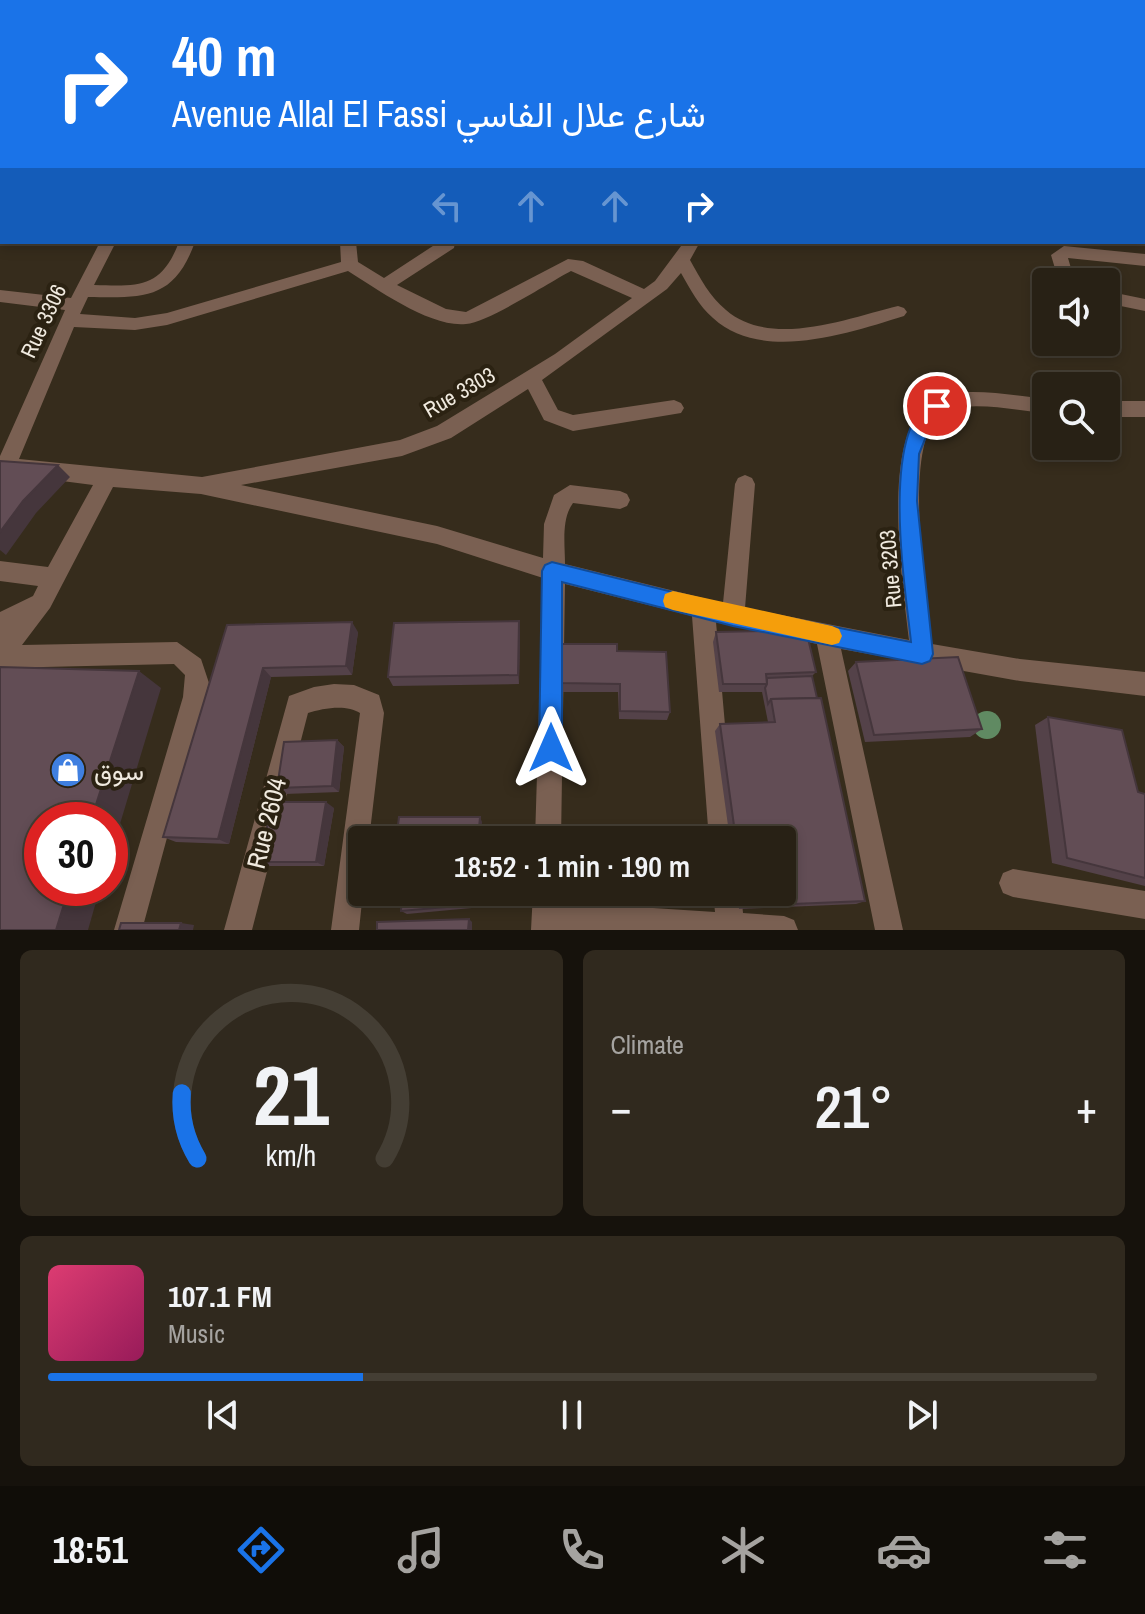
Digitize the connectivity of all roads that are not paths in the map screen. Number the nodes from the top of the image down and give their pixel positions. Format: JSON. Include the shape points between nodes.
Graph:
{"nodes":[{"id":1,"x":107,"y":244,"type":"edge"},
{"id":2,"x":186,"y":244,"type":"edge"},
{"id":3,"x":348,"y":244,"type":"edge"},
{"id":4,"x":448,"y":244,"type":"dead end"},
{"id":5,"x":691,"y":244,"type":"edge"},
{"id":6,"x":682,"y":260,"type":"junction"},
{"id":7,"x":1145,"y":260,"type":"edge"},
{"id":8,"x":350,"y":265,"type":"junction"},
{"id":9,"x":1063,"y":268,"type":"edge"},
{"id":10,"x":384,"y":286,"type":"junction"},
{"id":11,"x":0,"y":296,"type":"edge"},
{"id":12,"x":643,"y":296,"type":"junction"},
{"id":13,"x":1120,"y":300,"type":"edge"},
{"id":14,"x":76,"y":305,"type":"junction"},
{"id":15,"x":1145,"y":305,"type":"edge"},
{"id":16,"x":898,"y":312,"type":"dead end"},
{"id":17,"x":532,"y":378,"type":"junction"},
{"id":18,"x":1032,"y":405,"type":"edge"},
{"id":19,"x":674,"y":408,"type":"dead end"},
{"id":20,"x":1120,"y":409,"type":"edge"},
{"id":21,"x":1145,"y":409,"type":"edge"},
{"id":22,"x":3,"y":465,"type":"edge"},
{"id":23,"x":107,"y":478,"type":"junction"},
{"id":24,"x":745,"y":484,"type":"dead end"},
{"id":25,"x":201,"y":485,"type":"junction"},
{"id":26,"x":620,"y":500,"type":"dead end"},
{"id":27,"x":0,"y":571,"type":"edge"},
{"id":28,"x":552,"y":571,"type":"junction"},
{"id":29,"x":54,"y":578,"type":"junction"},
{"id":30,"x":42,"y":601,"type":"junction"},
{"id":31,"x":703,"y":608,"type":"junction"},
{"id":32,"x":733,"y":616,"type":"junction"},
{"id":33,"x":0,"y":624,"type":"edge"},
{"id":34,"x":826,"y":634,"type":"junction"},
{"id":35,"x":922,"y":654,"type":"junction"},
{"id":36,"x":0,"y":656,"type":"edge"},
{"id":37,"x":1145,"y":684,"type":"edge"},
{"id":38,"x":548,"y":826,"type":"edge"},
{"id":39,"x":721,"y":826,"type":"edge"},
{"id":40,"x":1013,"y":883,"type":"dead end"},
{"id":41,"x":1145,"y":905,"type":"edge"},
{"id":42,"x":728,"y":906,"type":"edge"},
{"id":43,"x":546,"y":912,"type":"edge"},
{"id":44,"x":730,"y":928,"type":"edge"},
{"id":45,"x":128,"y":930,"type":"edge"},
{"id":46,"x":238,"y":930,"type":"edge"},
{"id":47,"x":345,"y":930,"type":"edge"},
{"id":48,"x":784,"y":930,"type":"edge"},
{"id":49,"x":889,"y":930,"type":"edge"}],
"edges":[{"from":1,"to":14,"type":"street","name":"Rue 3306"},
{"from":2,"to":14,"type":"street","via":[[165,281],[152,290]]},
{"from":3,"to":8,"type":"street"},
{"from":4,"to":10,"type":"street"},
{"from":5,"to":6,"type":"street","name":"Rue 3303"},
{"from":6,"to":12,"type":"street","name":"Rue 3303","via":[[661,285]]},
{"from":6,"to":16,"type":"street","via":[[724,319],[769,337]]},
{"from":7,"to":9,"type":"street","via":[[1064,252],[1059,255]]},
{"from":8,"to":10,"type":"street"},
{"from":8,"to":14,"type":"street","via":[[135,324]]},
{"from":10,"to":12,"type":"street","via":[[432,310],[466,318],[568,265]]},
{"from":11,"to":14,"type":"street"},
{"from":12,"to":17,"type":"street","name":"Rue 3303"},
{"from":13,"to":15,"type":"street"},
{"from":14,"to":22,"type":"street","name":"Rue 3306"},
{"from":17,"to":19,"type":"street","via":[[551,415],[573,423]]},
{"from":17,"to":25,"type":"street","name":"Rue 3303","via":[[444,432],[402,448]]},
{"from":18,"to":35,"type":"street","name":"Rue 3203","via":[[956,401],[937,406],[925,419],[910,454],[908,501]]},
{"from":20,"to":21,"type":"street"},
{"from":22,"to":23,"type":"street"},
{"from":23,"to":25,"type":"street"},
{"from":23,"to":29,"type":"street"},
{"from":24,"to":32,"type":"street"},
{"from":25,"to":28,"type":"street","via":[[437,535]]},
{"from":26,"to":28,"type":"street","via":[[570,494],[561,501]]},
{"from":27,"to":29,"type":"street"},
{"from":28,"to":31,"type":"street"},
{"from":28,"to":38,"type":"street"},
{"from":29,"to":30,"type":"street"},
{"from":30,"to":33,"type":"street"},
{"from":30,"to":36,"type":"street"},
{"from":31,"to":32,"type":"street"},
{"from":31,"to":39,"type":"street"},
{"from":32,"to":34,"type":"street"},
{"from":34,"to":35,"type":"street"},
{"from":34,"to":49,"type":"street"},
{"from":35,"to":37,"type":"street"},
{"from":36,"to":45,"type":"street","via":[[177,653],[196,671],[195,697]]},
{"from":40,"to":41,"type":"street"},
{"from":42,"to":44,"type":"street"},
{"from":43,"to":44,"type":"street"},
{"from":44,"to":48,"type":"street"},
{"from":46,"to":47,"type":"street","name":"Rue 2604","via":[[298,705],[309,698],[362,698],[372,713]]}]}
